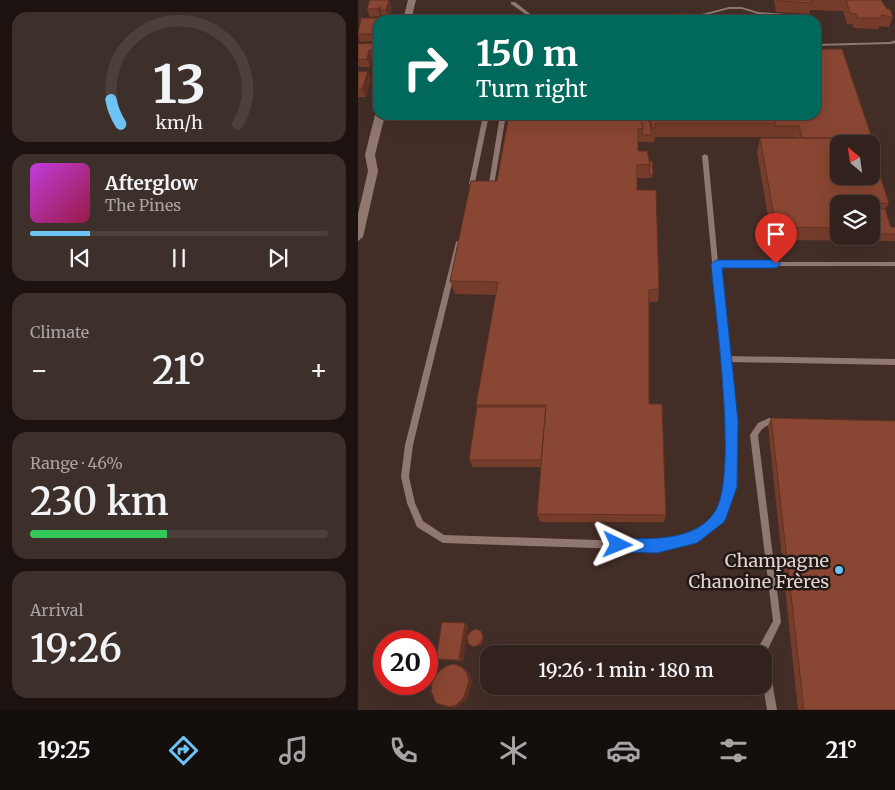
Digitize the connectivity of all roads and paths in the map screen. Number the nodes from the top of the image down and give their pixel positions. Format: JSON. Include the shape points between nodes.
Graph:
{"nodes":[{"id":1,"x":412,"y":0,"type":"edge"},
{"id":2,"x":513,"y":3,"type":"dead end"},
{"id":3,"x":408,"y":15,"type":"edge"},
{"id":4,"x":527,"y":15,"type":"edge"},
{"id":5,"x":702,"y":15,"type":"edge"},
{"id":6,"x":783,"y":15,"type":"edge"},
{"id":7,"x":896,"y":41,"type":"edge"},
{"id":8,"x":821,"y":45,"type":"edge"},
{"id":9,"x":379,"y":120,"type":"edge"},
{"id":10,"x":485,"y":120,"type":"edge"},
{"id":11,"x":502,"y":120,"type":"edge"},
{"id":12,"x":705,"y":156,"type":"dead end"},
{"id":13,"x":472,"y":184,"type":"junction"},
{"id":14,"x":470,"y":192,"type":"edge"},
{"id":15,"x":460,"y":236,"type":"edge"},
{"id":16,"x":358,"y":237,"type":"edge"},
{"id":17,"x":716,"y":264,"type":"junction"},
{"id":18,"x":896,"y":264,"type":"edge"},
{"id":19,"x":725,"y":359,"type":"junction"},
{"id":20,"x":896,"y":362,"type":"edge"},
{"id":21,"x":786,"y":421,"type":"edge"},
{"id":22,"x":764,"y":645,"type":"edge"},
{"id":23,"x":769,"y":695,"type":"edge"},
{"id":24,"x":772,"y":710,"type":"edge"}],
"edges":[{"from":1,"to":3,"type":"street"},
{"from":2,"to":4,"type":"lane"},
{"from":5,"to":6,"type":"lane","via":[[729,8]]},
{"from":7,"to":8,"type":"lane"},
{"from":9,"to":16,"type":"street","via":[[370,155],[373,171]]},
{"from":10,"to":13,"type":"lane"},
{"from":11,"to":13,"type":"lane","via":[[491,185]]},
{"from":12,"to":17,"type":"lane"},
{"from":13,"to":14,"type":"lane"},
{"from":15,"to":19,"type":"lane","via":[[409,446],[405,477],[420,524],[443,538],[657,546],[697,536],[719,518],[730,487],[732,421]]},
{"from":17,"to":18,"type":"lane"},
{"from":17,"to":19,"type":"lane"},
{"from":19,"to":20,"type":"lane"},
{"from":21,"to":22,"type":"lane","via":[[766,421],[754,435],[776,622]]},
{"from":23,"to":24,"type":"lane"}]}
